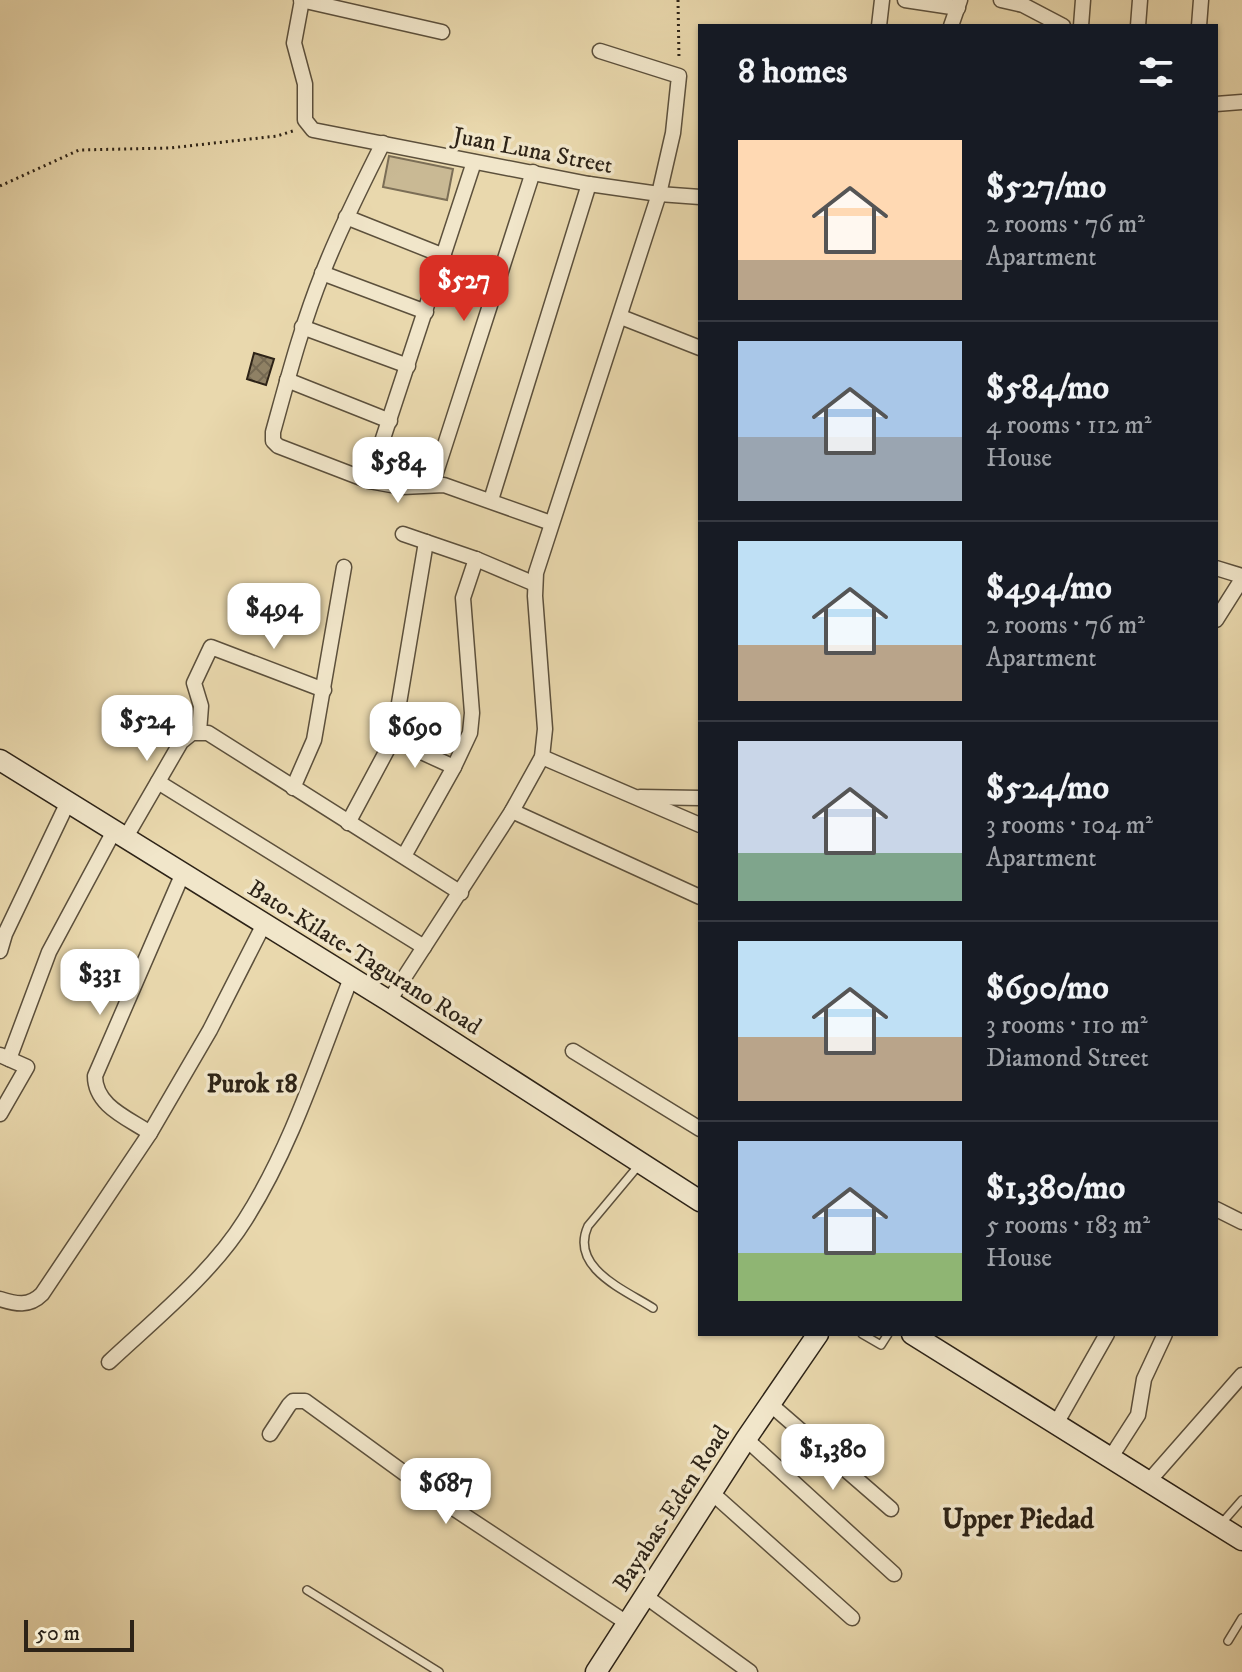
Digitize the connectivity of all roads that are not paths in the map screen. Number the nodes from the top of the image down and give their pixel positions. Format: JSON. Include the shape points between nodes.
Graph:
{"nodes":[{"id":1,"x":302,"y":0,"type":"edge"},
{"id":2,"x":882,"y":0,"type":"edge"},
{"id":3,"x":905,"y":0,"type":"edge"},
{"id":4,"x":1001,"y":0,"type":"edge"},
{"id":5,"x":1083,"y":0,"type":"edge"},
{"id":6,"x":1140,"y":0,"type":"edge"},
{"id":7,"x":1201,"y":0,"type":"edge"},
{"id":8,"x":1023,"y":3,"type":"edge"},
{"id":9,"x":959,"y":4,"type":"edge"},
{"id":10,"x":879,"y":24,"type":"edge"},
{"id":11,"x":952,"y":24,"type":"edge"},
{"id":12,"x":1060,"y":24,"type":"edge"},
{"id":13,"x":1081,"y":24,"type":"edge"},
{"id":14,"x":1138,"y":24,"type":"edge"},
{"id":15,"x":1199,"y":24,"type":"edge"},
{"id":16,"x":442,"y":32,"type":"dead end"},
{"id":17,"x":600,"y":51,"type":"dead end"},
{"id":18,"x":1242,"y":102,"type":"edge"},
{"id":19,"x":1218,"y":104,"type":"edge"},
{"id":20,"x":383,"y":143,"type":"junction"},
{"id":21,"x":474,"y":162,"type":"junction"},
{"id":22,"x":533,"y":172,"type":"junction"},
{"id":23,"x":589,"y":184,"type":"junction"},
{"id":24,"x":659,"y":194,"type":"junction"},
{"id":25,"x":698,"y":197,"type":"edge"},
{"id":26,"x":346,"y":217,"type":"junction"},
{"id":27,"x":444,"y":256,"type":"junction"},
{"id":28,"x":322,"y":273,"type":"junction"},
{"id":29,"x":426,"y":312,"type":"junction"},
{"id":30,"x":621,"y":317,"type":"junction"},
{"id":31,"x":302,"y":327,"type":"junction"},
{"id":32,"x":698,"y":347,"type":"edge"},
{"id":33,"x":408,"y":366,"type":"junction"},
{"id":34,"x":287,"y":380,"type":"junction"},
{"id":35,"x":390,"y":421,"type":"junction"},
{"id":36,"x":369,"y":481,"type":"junction"},
{"id":37,"x":432,"y":485,"type":"junction"},
{"id":38,"x":491,"y":500,"type":"junction"},
{"id":39,"x":551,"y":523,"type":"junction"},
{"id":40,"x":403,"y":534,"type":"dead end"},
{"id":41,"x":426,"y":542,"type":"junction"},
{"id":42,"x":476,"y":559,"type":"junction"},
{"id":43,"x":344,"y":567,"type":"dead end"},
{"id":44,"x":1218,"y":569,"type":"edge"},
{"id":45,"x":1242,"y":578,"type":"edge"},
{"id":46,"x":535,"y":584,"type":"junction"},
{"id":47,"x":1218,"y":617,"type":"edge"},
{"id":48,"x":324,"y":690,"type":"junction"},
{"id":49,"x":199,"y":732,"type":"junction"},
{"id":50,"x":393,"y":739,"type":"junction"},
{"id":51,"x":542,"y":757,"type":"junction"},
{"id":52,"x":0,"y":760,"type":"edge"},
{"id":53,"x":454,"y":767,"type":"junction"},
{"id":54,"x":158,"y":782,"type":"junction"},
{"id":55,"x":293,"y":788,"type":"junction"},
{"id":56,"x":633,"y":797,"type":"junction"},
{"id":57,"x":698,"y":798,"type":"edge"},
{"id":58,"x":68,"y":802,"type":"junction"},
{"id":59,"x":512,"y":811,"type":"junction"},
{"id":60,"x":348,"y":823,"type":"junction"},
{"id":61,"x":698,"y":824,"type":"edge"},
{"id":62,"x":120,"y":834,"type":"junction"},
{"id":63,"x":404,"y":856,"type":"junction"},
{"id":64,"x":183,"y":873,"type":"junction"},
{"id":65,"x":461,"y":893,"type":"junction"},
{"id":66,"x":698,"y":896,"type":"edge"},
{"id":67,"x":264,"y":924,"type":"junction"},
{"id":68,"x":424,"y":947,"type":"junction"},
{"id":69,"x":0,"y":951,"type":"edge"},
{"id":70,"x":351,"y":978,"type":"junction"},
{"id":71,"x":389,"y":1001,"type":"junction"},
{"id":72,"x":573,"y":1051,"type":"dead end"},
{"id":73,"x":4,"y":1057,"type":"edge"},
{"id":74,"x":0,"y":1114,"type":"edge"},
{"id":75,"x":698,"y":1128,"type":"edge"},
{"id":76,"x":150,"y":1133,"type":"junction"},
{"id":77,"x":641,"y":1163,"type":"junction"},
{"id":78,"x":698,"y":1200,"type":"edge"},
{"id":79,"x":1218,"y":1210,"type":"edge"},
{"id":80,"x":1242,"y":1222,"type":"edge"},
{"id":81,"x":0,"y":1299,"type":"edge"},
{"id":82,"x":653,"y":1308,"type":"dead end"},
{"id":83,"x":817,"y":1336,"type":"edge"},
{"id":84,"x":865,"y":1336,"type":"edge"},
{"id":85,"x":887,"y":1336,"type":"edge"},
{"id":86,"x":915,"y":1336,"type":"edge"},
{"id":87,"x":1106,"y":1336,"type":"edge"},
{"id":88,"x":1164,"y":1336,"type":"edge"},
{"id":89,"x":109,"y":1362,"type":"dead end"},
{"id":90,"x":1242,"y":1375,"type":"edge"},
{"id":91,"x":770,"y":1404,"type":"junction"},
{"id":92,"x":1057,"y":1422,"type":"junction"},
{"id":93,"x":270,"y":1434,"type":"dead end"},
{"id":94,"x":746,"y":1439,"type":"junction"},
{"id":95,"x":1111,"y":1457,"type":"junction"},
{"id":96,"x":1149,"y":1481,"type":"junction"},
{"id":97,"x":711,"y":1492,"type":"junction"},
{"id":98,"x":1242,"y":1500,"type":"edge"},
{"id":99,"x":891,"y":1509,"type":"dead end"},
{"id":100,"x":1220,"y":1526,"type":"junction"},
{"id":101,"x":1242,"y":1540,"type":"edge"},
{"id":102,"x":894,"y":1574,"type":"dead end"},
{"id":103,"x":307,"y":1590,"type":"dead end"},
{"id":104,"x":645,"y":1596,"type":"junction"},
{"id":105,"x":852,"y":1618,"type":"dead end"},
{"id":106,"x":1242,"y":1618,"type":"edge"},
{"id":107,"x":627,"y":1623,"type":"junction"},
{"id":108,"x":1228,"y":1641,"type":"dead end"},
{"id":109,"x":439,"y":1672,"type":"edge"},
{"id":110,"x":596,"y":1672,"type":"edge"},
{"id":111,"x":750,"y":1672,"type":"edge"}],
"edges":[{"from":1,"to":16,"type":"street"},
{"from":1,"to":20,"type":"street","name":"Juan Luna Street","via":[[294,43],[303,72],[307,126]]},
{"from":2,"to":10,"type":"street"},
{"from":3,"to":9,"type":"street"},
{"from":4,"to":8,"type":"street"},
{"from":5,"to":13,"type":"street"},
{"from":6,"to":14,"type":"street"},
{"from":7,"to":15,"type":"street"},
{"from":8,"to":12,"type":"street"},
{"from":9,"to":11,"type":"street"},
{"from":17,"to":24,"type":"street","via":[[679,76]]},
{"from":18,"to":19,"type":"street"},
{"from":20,"to":21,"type":"street","name":"Juan Luna Street"},
{"from":20,"to":26,"type":"street"},
{"from":21,"to":22,"type":"street","name":"Juan Luna Street"},
{"from":21,"to":27,"type":"street"},
{"from":22,"to":23,"type":"street","name":"Juan Luna Street"},
{"from":22,"to":37,"type":"street"},
{"from":23,"to":24,"type":"street","name":"Juan Luna Street"},
{"from":23,"to":38,"type":"street"},
{"from":24,"to":25,"type":"street","name":"Juan Luna Street"},
{"from":24,"to":30,"type":"street"},
{"from":26,"to":27,"type":"street"},
{"from":26,"to":28,"type":"street"},
{"from":27,"to":29,"type":"street"},
{"from":28,"to":29,"type":"street"},
{"from":28,"to":31,"type":"street"},
{"from":29,"to":33,"type":"street"},
{"from":30,"to":32,"type":"street"},
{"from":30,"to":39,"type":"street"},
{"from":31,"to":33,"type":"street"},
{"from":31,"to":34,"type":"street"},
{"from":33,"to":35,"type":"street"},
{"from":34,"to":35,"type":"street"},
{"from":34,"to":36,"type":"street","via":[[273,432],[275,444]]},
{"from":35,"to":36,"type":"street"},
{"from":36,"to":37,"type":"street"},
{"from":37,"to":38,"type":"street"},
{"from":38,"to":39,"type":"street"},
{"from":39,"to":46,"type":"street"},
{"from":40,"to":41,"type":"street"},
{"from":41,"to":42,"type":"street"},
{"from":41,"to":50,"type":"street"},
{"from":42,"to":46,"type":"street"},
{"from":42,"to":53,"type":"street","via":[[463,598],[472,723]]},
{"from":43,"to":48,"type":"street"},
{"from":44,"to":45,"type":"street"},
{"from":45,"to":47,"type":"street"},
{"from":46,"to":51,"type":"street","via":[[545,729]]},
{"from":48,"to":49,"type":"street","via":[[211,647],[194,683],[201,706]]},
{"from":48,"to":55,"type":"street","via":[[310,752]]},
{"from":49,"to":54,"type":"street","via":[[181,742]]},
{"from":49,"to":55,"type":"street","via":[[218,737]]},
{"from":50,"to":53,"type":"street"},
{"from":50,"to":60,"type":"street"},
{"from":51,"to":56,"type":"street"},
{"from":51,"to":59,"type":"street"},
{"from":52,"to":58,"type":"street","name":"Bato-Kilate-Tagurano Road"},
{"from":53,"to":63,"type":"street"},
{"from":54,"to":62,"type":"street"},
{"from":54,"to":68,"type":"street"},
{"from":55,"to":60,"type":"street"},
{"from":56,"to":57,"type":"street"},
{"from":56,"to":61,"type":"street"},
{"from":58,"to":62,"type":"street","name":"Bato-Kilate-Tagurano Road"},
{"from":58,"to":69,"type":"street"},
{"from":59,"to":65,"type":"street"},
{"from":59,"to":66,"type":"street"},
{"from":60,"to":63,"type":"street"},
{"from":62,"to":64,"type":"street","name":"Bato-Kilate-Tagurano Road"},
{"from":62,"to":73,"type":"street","via":[[49,952]]},
{"from":63,"to":65,"type":"street"},
{"from":64,"to":67,"type":"street","name":"Bato-Kilate-Tagurano Road"},
{"from":64,"to":76,"type":"street","via":[[95,1076],[103,1102]]},
{"from":65,"to":68,"type":"street"},
{"from":67,"to":70,"type":"street","name":"Bato-Kilate-Tagurano Road"},
{"from":67,"to":76,"type":"street"},
{"from":68,"to":71,"type":"street"},
{"from":70,"to":71,"type":"street","name":"Bato-Kilate-Tagurano Road"},
{"from":70,"to":89,"type":"street","via":[[284,1148],[245,1222]]},
{"from":71,"to":77,"type":"street","name":"Bato-Kilate-Tagurano Road"},
{"from":72,"to":75,"type":"street"},
{"from":73,"to":74,"type":"street","via":[[27,1067]]},
{"from":76,"to":81,"type":"street","via":[[42,1294],[29,1303]]},
{"from":77,"to":78,"type":"street","name":"Bato-Kilate-Tagurano Road"},
{"from":77,"to":82,"type":"lane","via":[[588,1226],[583,1248],[594,1270]]},
{"from":79,"to":80,"type":"street"},
{"from":83,"to":91,"type":"street","name":"Bayabas-Eden Road"},
{"from":84,"to":85,"type":"lane","via":[[881,1345]]},
{"from":86,"to":92,"type":"street"},
{"from":87,"to":92,"type":"street"},
{"from":88,"to":95,"type":"street","via":[[1144,1379],[1138,1415]]},
{"from":90,"to":96,"type":"street"},
{"from":91,"to":94,"type":"street","name":"Bayabas-Eden Road"},
{"from":91,"to":99,"type":"street"},
{"from":92,"to":95,"type":"street"},
{"from":93,"to":107,"type":"street","via":[[293,1401],[305,1401],[444,1502]]},
{"from":94,"to":97,"type":"street","name":"Bayabas-Eden Road"},
{"from":94,"to":102,"type":"street"},
{"from":95,"to":96,"type":"street"},
{"from":96,"to":100,"type":"street"},
{"from":97,"to":104,"type":"street","name":"Bayabas-Eden Road"},
{"from":97,"to":105,"type":"street"},
{"from":98,"to":100,"type":"lane"},
{"from":100,"to":101,"type":"street"},
{"from":103,"to":109,"type":"lane"},
{"from":104,"to":107,"type":"street","name":"Bayabas-Eden Road"},
{"from":104,"to":111,"type":"street"},
{"from":106,"to":108,"type":"lane"},
{"from":107,"to":110,"type":"street","name":"Bayabas-Eden Road"}]}
